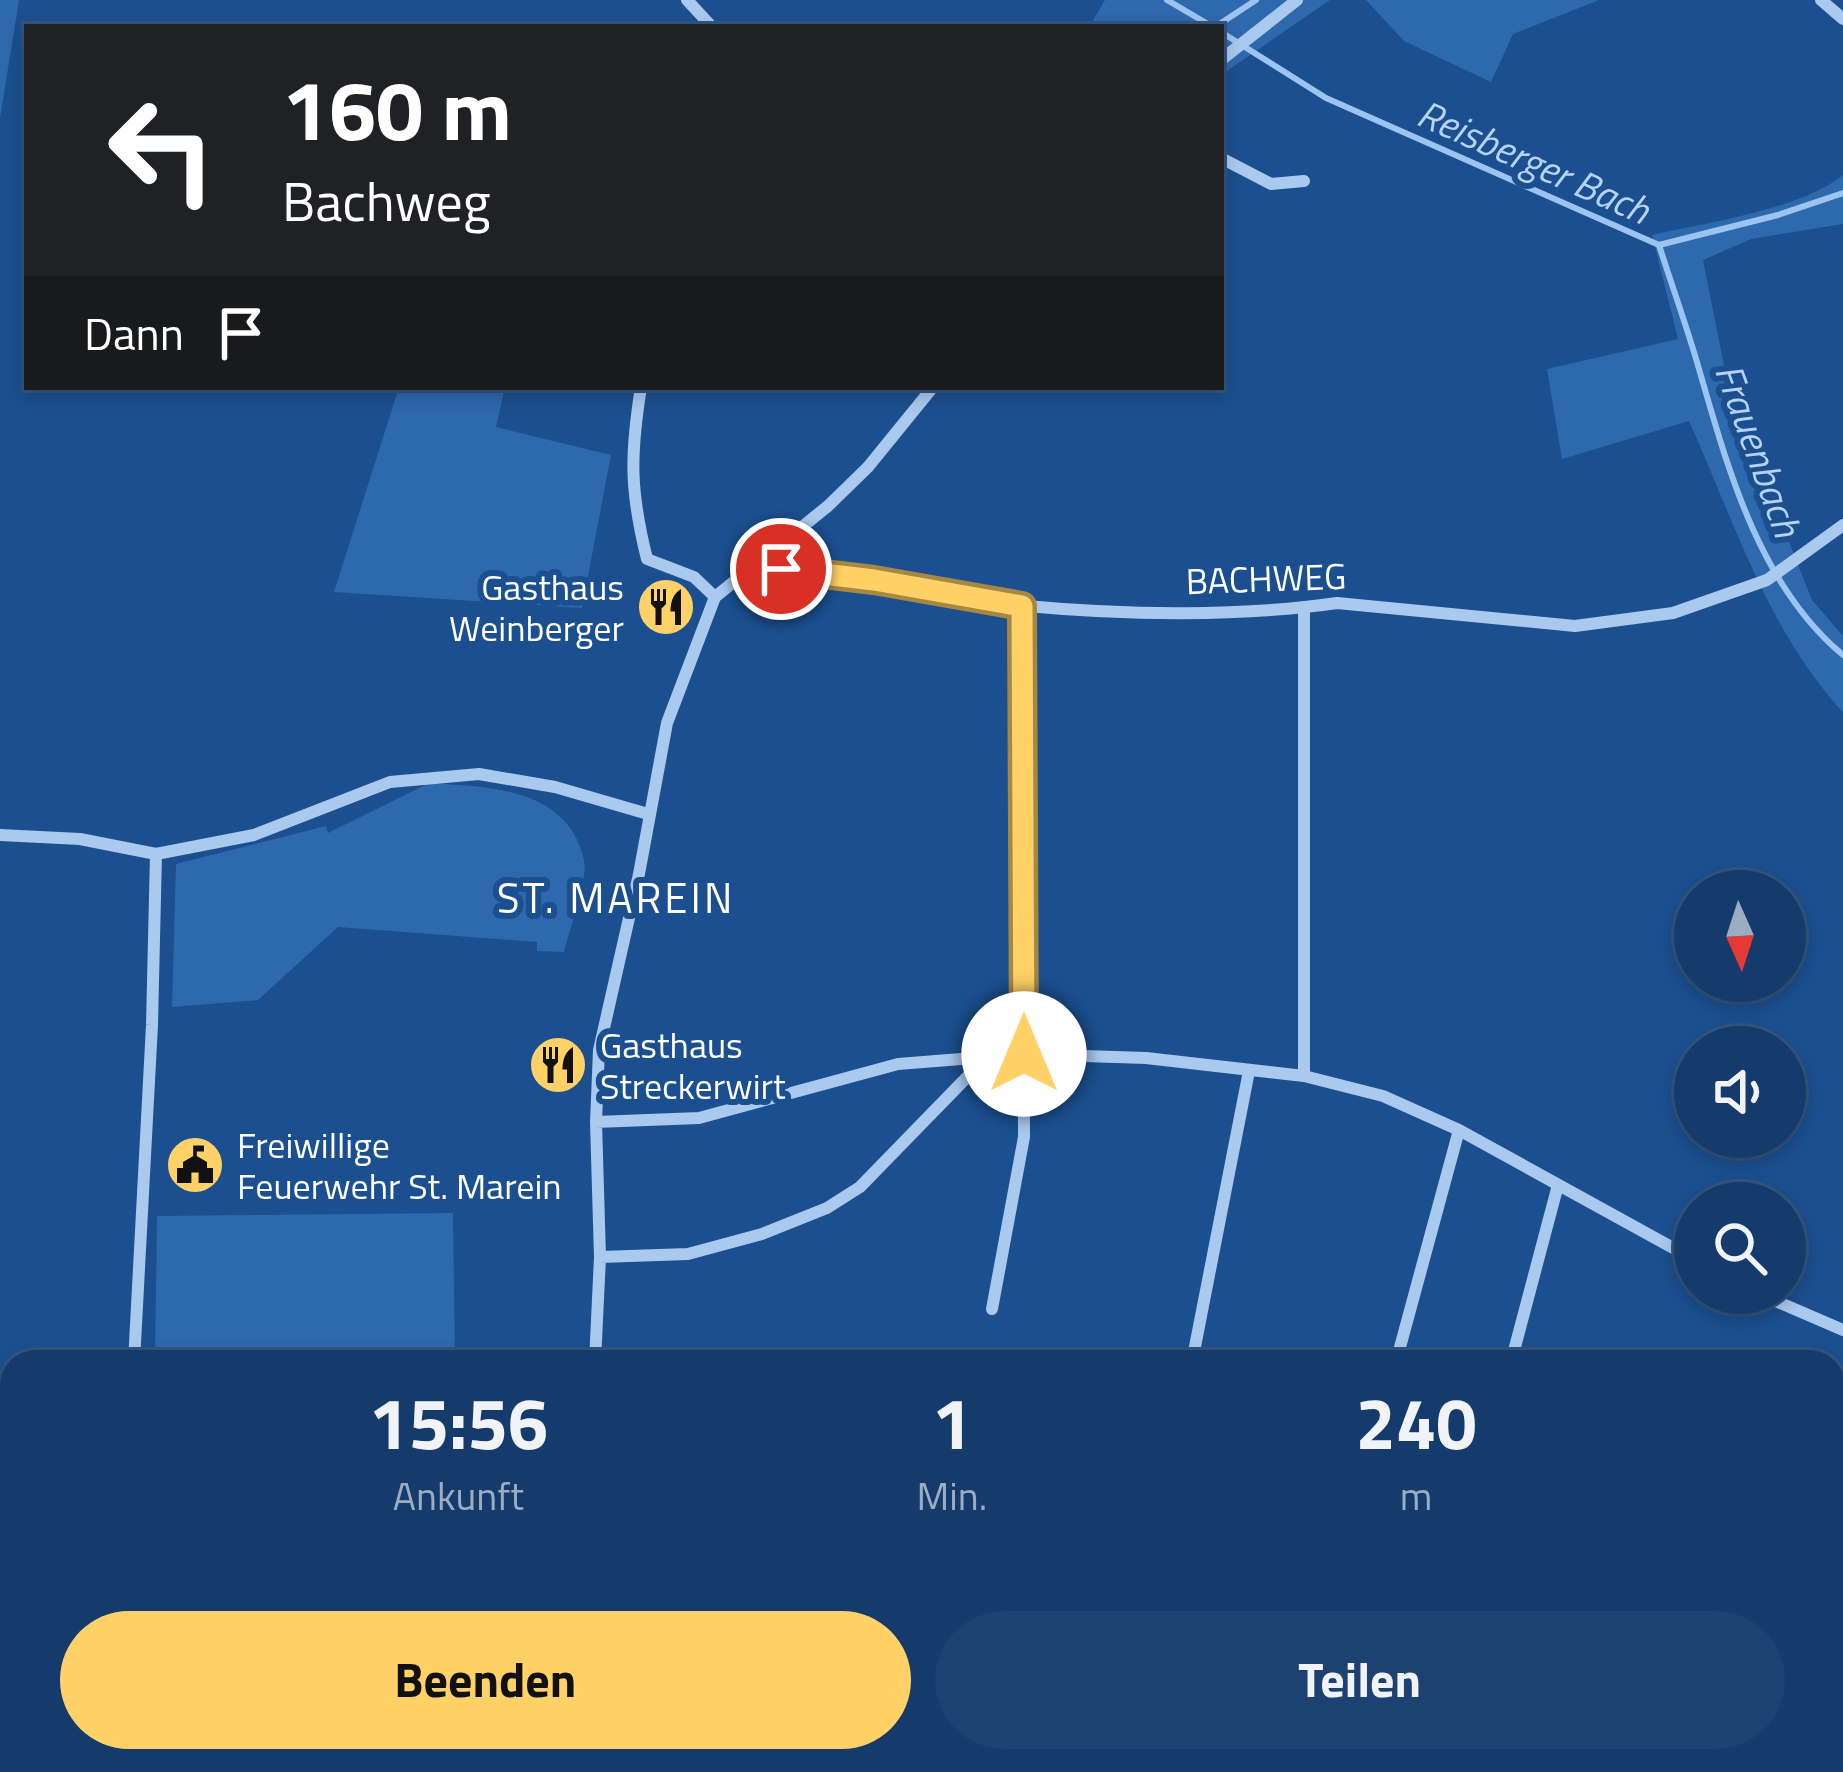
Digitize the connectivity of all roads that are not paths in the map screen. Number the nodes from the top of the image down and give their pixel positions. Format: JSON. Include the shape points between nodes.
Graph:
{"nodes":[{"id":1,"x":687,"y":0,"type":"edge"},
{"id":2,"x":1297,"y":0,"type":"edge"},
{"id":3,"x":1821,"y":0,"type":"edge"},
{"id":4,"x":1843,"y":19,"type":"edge"},
{"id":5,"x":709,"y":24,"type":"edge"},
{"id":6,"x":1224,"y":58,"type":"edge"},
{"id":7,"x":1224,"y":160,"type":"edge"},
{"id":8,"x":1304,"y":182,"type":"dead end"},
{"id":9,"x":641,"y":390,"type":"edge"},
{"id":10,"x":931,"y":390,"type":"edge"},
{"id":11,"x":1843,"y":525,"type":"edge"},
{"id":12,"x":768,"y":556,"type":"junction"},
{"id":13,"x":716,"y":597,"type":"junction"},
{"id":14,"x":1022,"y":606,"type":"junction"},
{"id":15,"x":1304,"y":608,"type":"junction"},
{"id":16,"x":648,"y":814,"type":"junction"},
{"id":17,"x":0,"y":835,"type":"edge"},
{"id":18,"x":156,"y":854,"type":"junction"},
{"id":19,"x":1024,"y":1054,"type":"junction"},
{"id":20,"x":977,"y":1058,"type":"junction"},
{"id":21,"x":1249,"y":1071,"type":"junction"},
{"id":22,"x":1304,"y":1076,"type":"junction"},
{"id":23,"x":596,"y":1122,"type":"junction"},
{"id":24,"x":1459,"y":1130,"type":"junction"},
{"id":25,"x":1558,"y":1185,"type":"junction"},
{"id":26,"x":1674,"y":1249,"type":"edge"},
{"id":27,"x":600,"y":1257,"type":"junction"},
{"id":28,"x":992,"y":1309,"type":"dead end"},
{"id":29,"x":1806,"y":1314,"type":"edge"},
{"id":30,"x":1843,"y":1330,"type":"edge"},
{"id":31,"x":135,"y":1350,"type":"edge"},
{"id":32,"x":596,"y":1350,"type":"edge"},
{"id":33,"x":1195,"y":1350,"type":"edge"},
{"id":34,"x":1399,"y":1350,"type":"edge"},
{"id":35,"x":1514,"y":1350,"type":"edge"}],
"edges":[{"from":1,"to":5,"type":"street"},
{"from":2,"to":6,"type":"street"},
{"from":3,"to":4,"type":"street"},
{"from":7,"to":8,"type":"street","via":[[1270,184]]},
{"from":9,"to":13,"type":"street","via":[[632,500],[647,559],[694,577]]},
{"from":10,"to":12,"type":"street","via":[[868,466]]},
{"from":11,"to":15,"type":"street","name":"BACHWEG","via":[[1767,580],[1672,613],[1575,626],[1414,608]]},
{"from":12,"to":13,"type":"street"},
{"from":12,"to":14,"type":"street","name":"BACHWEG","via":[[781,569]]},
{"from":13,"to":16,"type":"street","via":[[668,723]]},
{"from":14,"to":15,"type":"street","name":"BACHWEG"},
{"from":14,"to":19,"type":"street"},
{"from":15,"to":22,"type":"street"},
{"from":16,"to":18,"type":"street","via":[[479,773],[390,782],[254,835]]},
{"from":16,"to":23,"type":"street","via":[[599,1050]]},
{"from":17,"to":18,"type":"street"},
{"from":18,"to":31,"type":"street"},
{"from":19,"to":20,"type":"street"},
{"from":19,"to":21,"type":"street"},
{"from":19,"to":28,"type":"street","via":[[1024,1137]]},
{"from":20,"to":23,"type":"street","via":[[898,1064],[699,1118]]},
{"from":20,"to":27,"type":"street","via":[[860,1187],[826,1208],[688,1254]]},
{"from":21,"to":22,"type":"street"},
{"from":21,"to":33,"type":"street"},
{"from":22,"to":24,"type":"street","via":[[1383,1096]]},
{"from":23,"to":27,"type":"street"},
{"from":24,"to":25,"type":"street"},
{"from":24,"to":34,"type":"street"},
{"from":25,"to":26,"type":"street"},
{"from":25,"to":35,"type":"street"},
{"from":27,"to":32,"type":"street"},
{"from":29,"to":30,"type":"street"}]}
